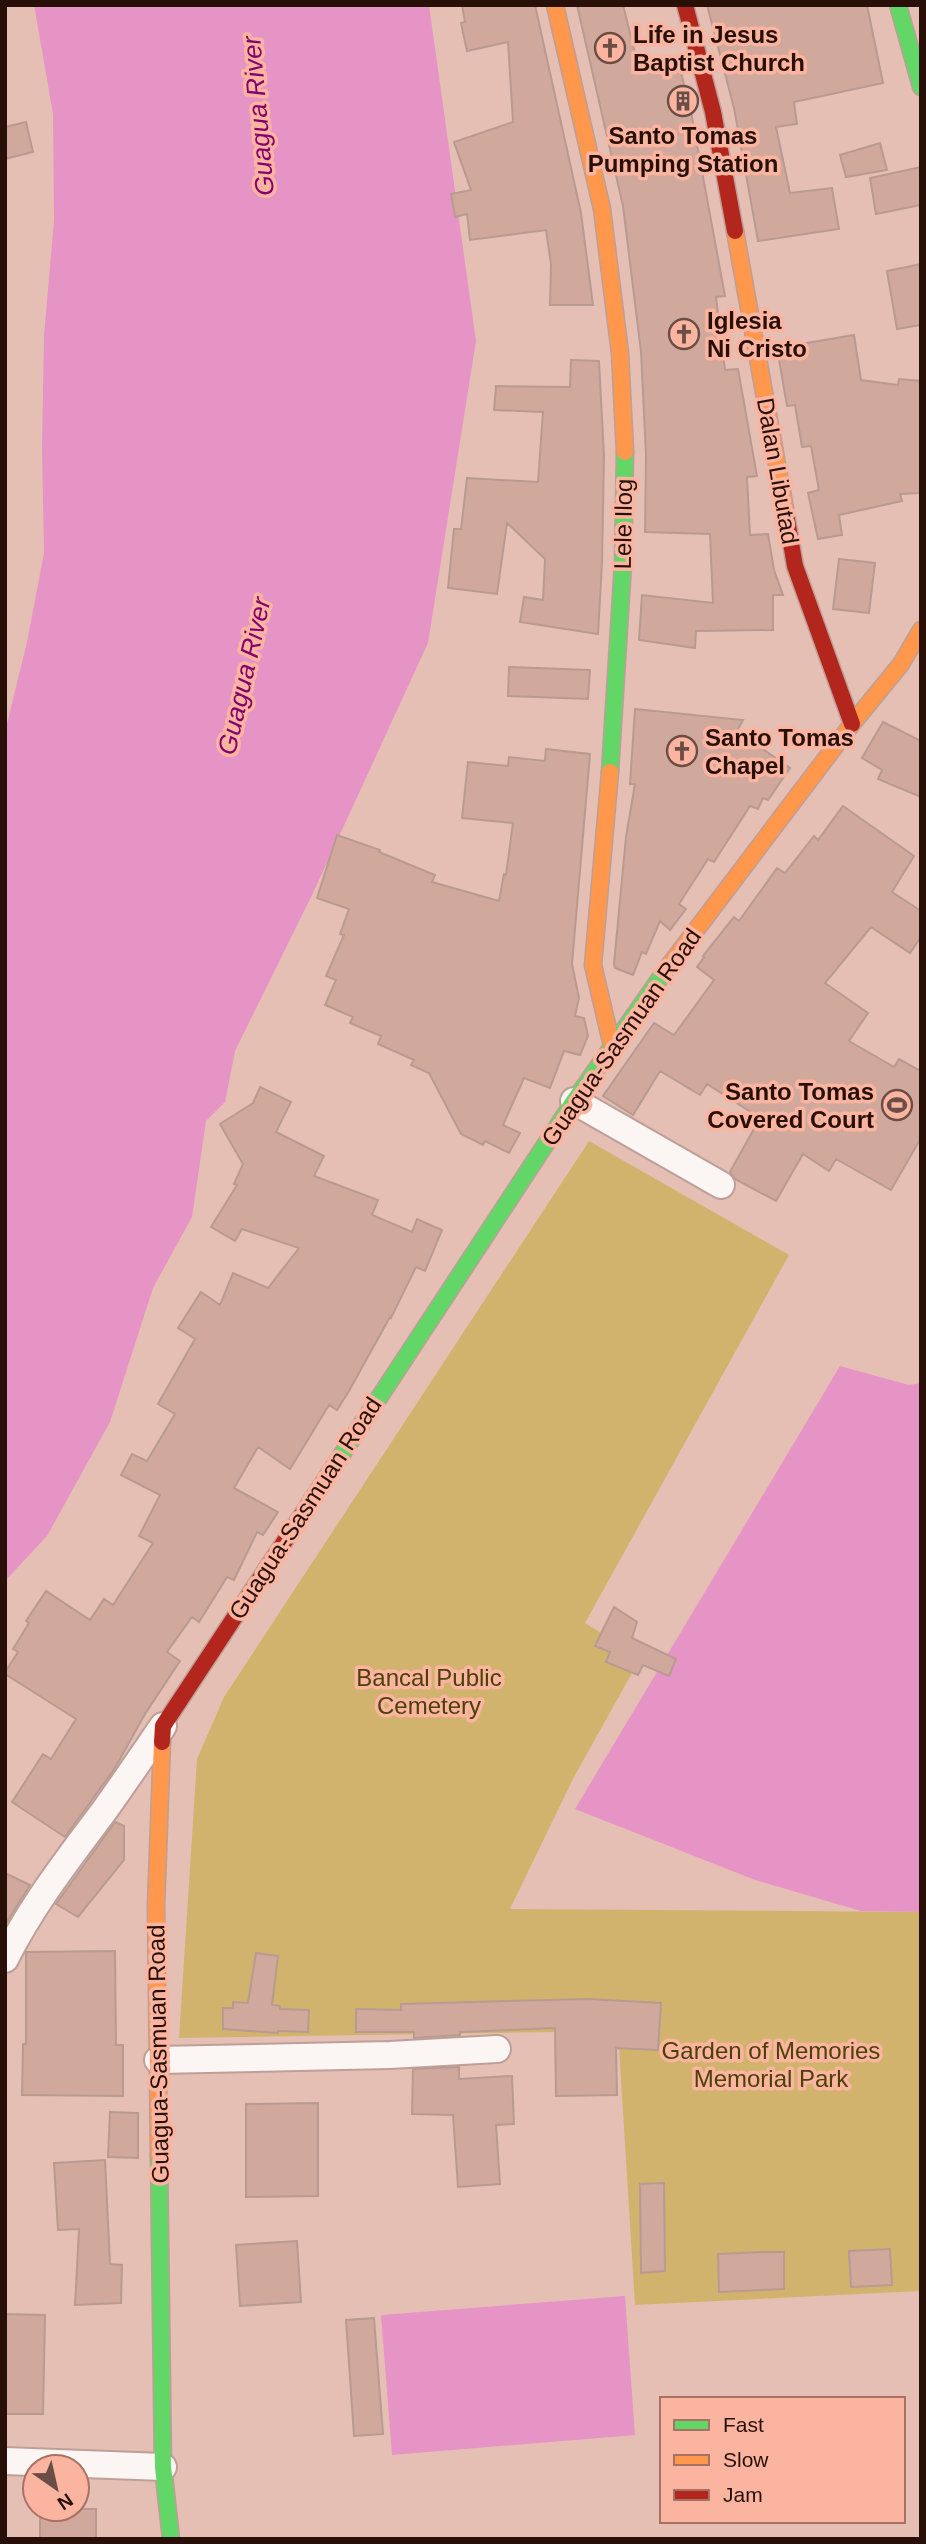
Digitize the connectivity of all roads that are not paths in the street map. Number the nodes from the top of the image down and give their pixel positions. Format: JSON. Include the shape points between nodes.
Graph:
{"nodes":[{"id":1,"x":555,"y":5,"type":"edge"},
{"id":2,"x":685,"y":5,"type":"edge"},
{"id":3,"x":898,"y":5,"type":"edge"},
{"id":4,"x":921,"y":87,"type":"edge"},
{"id":5,"x":921,"y":630,"type":"edge"},
{"id":6,"x":911,"y":666,"type":"edge"},
{"id":7,"x":852,"y":724,"type":"junction"},
{"id":8,"x":612,"y":1046,"type":"junction"},
{"id":9,"x":573,"y":1101,"type":"junction"},
{"id":10,"x":721,"y":1185,"type":"dead end"},
{"id":11,"x":163,"y":1726,"type":"junction"},
{"id":12,"x":5,"y":1959,"type":"edge"},
{"id":13,"x":497,"y":2049,"type":"dead end"},
{"id":14,"x":158,"y":2060,"type":"junction"},
{"id":15,"x":5,"y":2461,"type":"edge"},
{"id":16,"x":163,"y":2467,"type":"junction"},
{"id":17,"x":171,"y":2539,"type":"edge"}],
"edges":[{"from":1,"to":8,"type":"main road","name":"Lele Ilog","via":[[603,209],[625,456],[609,790],[593,965]]},
{"from":2,"to":7,"type":"main road","name":"Dalan Libutad","via":[[713,112],[795,566]]},
{"from":3,"to":4,"type":"main road"},
{"from":5,"to":6,"type":"main road","name":"Guagua-Sasmuan Road"},
{"from":6,"to":7,"type":"main road","name":"Guagua-Sasmuan Road"},
{"from":7,"to":8,"type":"main road","name":"Guagua-Sasmuan Road"},
{"from":8,"to":9,"type":"main road","name":"Guagua-Sasmuan Road"},
{"from":9,"to":10,"type":"street"},
{"from":9,"to":11,"type":"main road","name":"Guagua-Sasmuan Road"},
{"from":11,"to":12,"type":"street","via":[[55,1875]]},
{"from":11,"to":14,"type":"main road","name":"Guagua-Sasmuan Road","via":[[156,1906]]},
{"from":13,"to":14,"type":"street"},
{"from":14,"to":16,"type":"main road","name":"Guagua-Sasmuan Road"},
{"from":15,"to":16,"type":"street"},
{"from":16,"to":17,"type":"main road","name":"Guagua-Sasmuan Road"}]}
